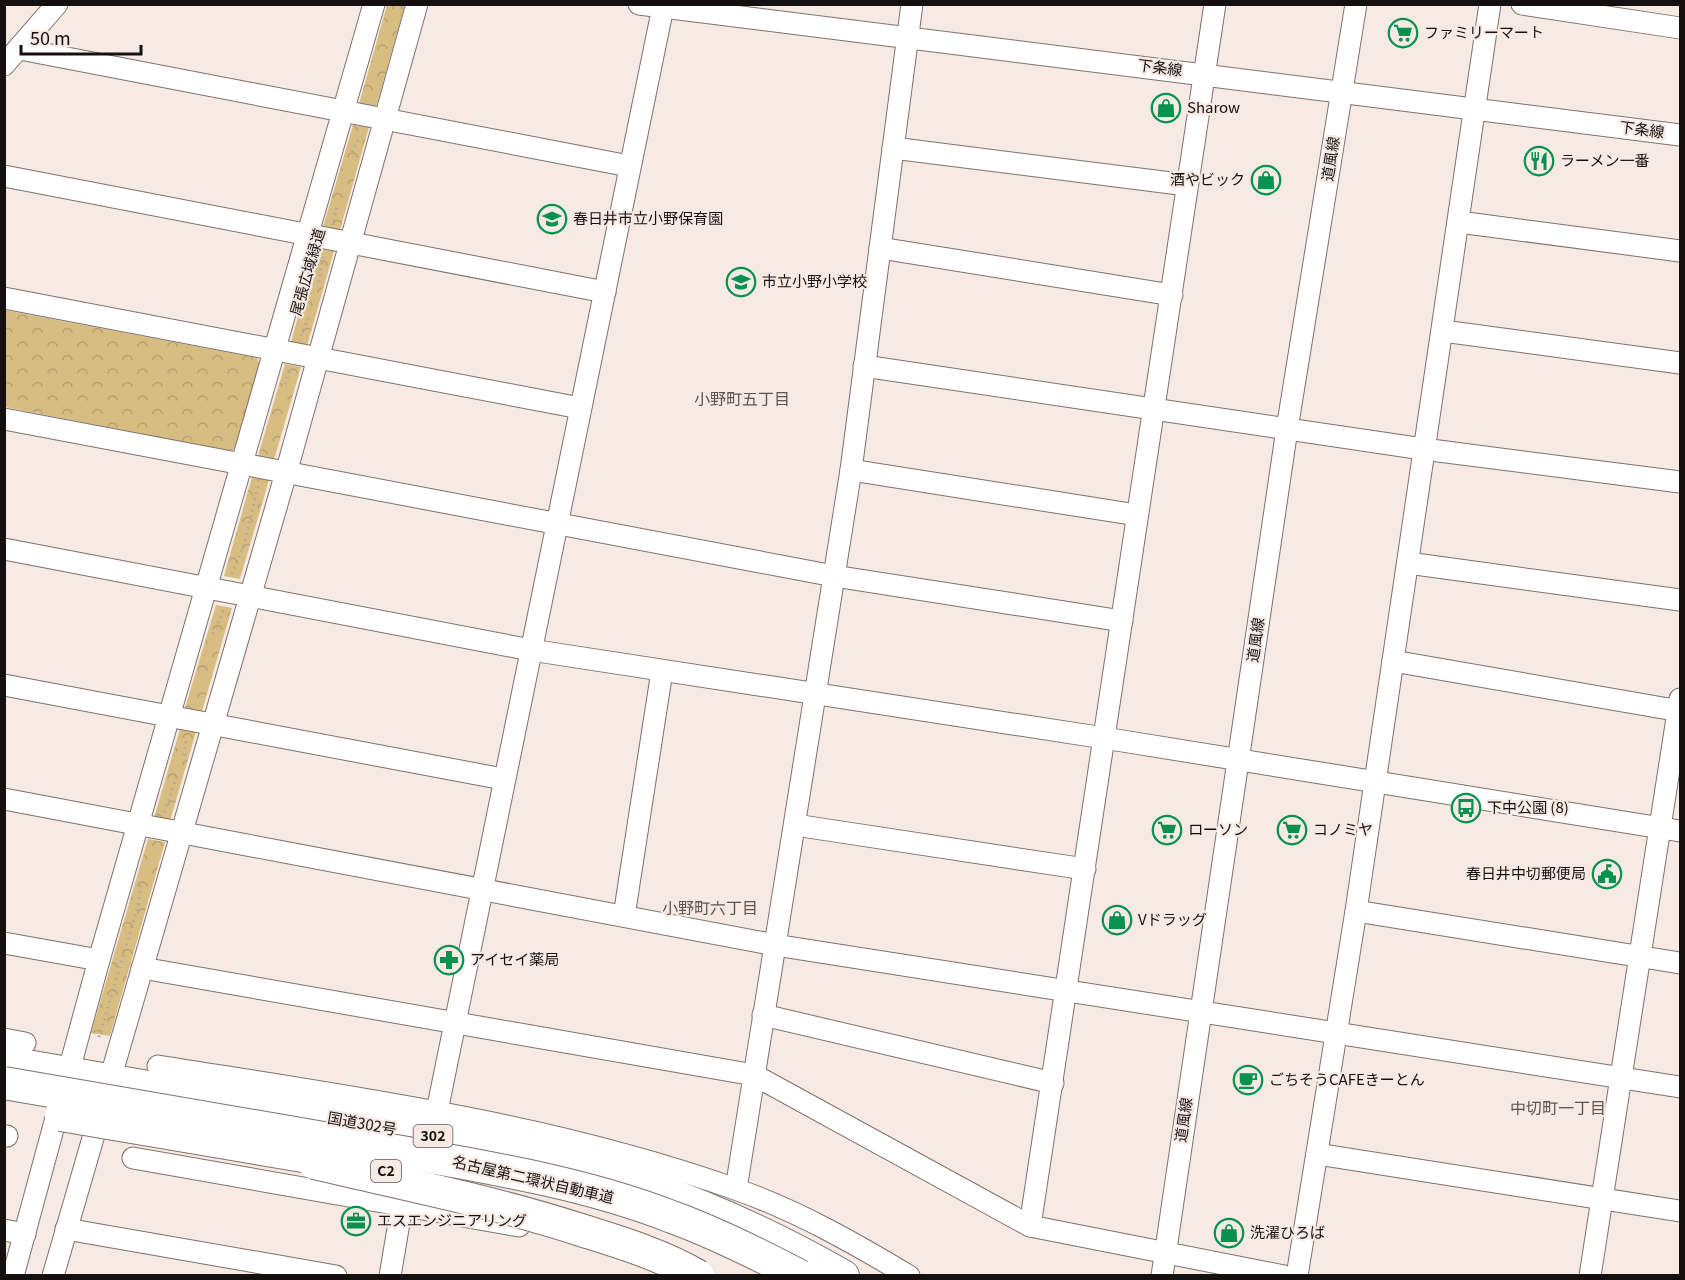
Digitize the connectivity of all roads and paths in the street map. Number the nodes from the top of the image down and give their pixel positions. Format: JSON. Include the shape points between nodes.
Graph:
{"nodes":[{"id":1,"x":57,"y":4,"type":"edge"},
{"id":2,"x":374,"y":4,"type":"edge"},
{"id":3,"x":417,"y":4,"type":"edge"},
{"id":4,"x":639,"y":4,"type":"edge"},
{"id":5,"x":912,"y":4,"type":"edge"},
{"id":6,"x":1215,"y":4,"type":"edge"},
{"id":7,"x":1356,"y":4,"type":"edge"},
{"id":8,"x":1490,"y":4,"type":"edge"},
{"id":9,"x":1522,"y":4,"type":"edge"},
{"id":10,"x":663,"y":7,"type":"junction"},
{"id":11,"x":1609,"y":12,"type":"edge"},
{"id":12,"x":1680,"y":28,"type":"edge"},
{"id":13,"x":908,"y":36,"type":"junction"},
{"id":14,"x":20,"y":49,"type":"junction"},
{"id":15,"x":4,"y":65,"type":"edge"},
{"id":16,"x":1205,"y":74,"type":"junction"},
{"id":17,"x":1342,"y":90,"type":"junction"},
{"id":18,"x":1475,"y":108,"type":"junction"},
{"id":19,"x":343,"y":111,"type":"junction"},
{"id":20,"x":375,"y":117,"type":"junction"},
{"id":21,"x":1680,"y":135,"type":"edge"},
{"id":22,"x":893,"y":148,"type":"junction"},
{"id":23,"x":348,"y":160,"type":"dead end"},
{"id":24,"x":628,"y":166,"type":"junction"},
{"id":25,"x":4,"y":176,"type":"edge"},
{"id":26,"x":1187,"y":185,"type":"junction"},
{"id":27,"x":338,"y":202,"type":"dead end"},
{"id":28,"x":1459,"y":222,"type":"junction"},
{"id":29,"x":318,"y":238,"type":"junction"},
{"id":30,"x":349,"y":244,"type":"junction"},
{"id":31,"x":880,"y":248,"type":"junction"},
{"id":32,"x":1680,"y":251,"type":"edge"},
{"id":33,"x":319,"y":283,"type":"dead end"},
{"id":34,"x":605,"y":292,"type":"junction"},
{"id":35,"x":1172,"y":295,"type":"junction"},
{"id":36,"x":4,"y":298,"type":"edge"},
{"id":37,"x":311,"y":310,"type":"dead end"},
{"id":38,"x":1443,"y":331,"type":"junction"},
{"id":39,"x":285,"y":352,"type":"junction"},
{"id":40,"x":318,"y":359,"type":"junction"},
{"id":41,"x":1680,"y":363,"type":"edge"},
{"id":42,"x":864,"y":366,"type":"junction"},
{"id":43,"x":285,"y":386,"type":"dead end"},
{"id":44,"x":580,"y":408,"type":"junction"},
{"id":45,"x":1155,"y":408,"type":"junction"},
{"id":46,"x":4,"y":419,"type":"edge"},
{"id":47,"x":1287,"y":429,"type":"junction"},
{"id":48,"x":1423,"y":449,"type":"junction"},
{"id":49,"x":251,"y":467,"type":"junction"},
{"id":50,"x":851,"y":470,"type":"junction"},
{"id":51,"x":286,"y":473,"type":"junction"},
{"id":52,"x":1680,"y":482,"type":"edge"},
{"id":53,"x":1137,"y":515,"type":"junction"},
{"id":54,"x":557,"y":524,"type":"junction"},
{"id":55,"x":4,"y":549,"type":"edge"},
{"id":56,"x":1408,"y":563,"type":"junction"},
{"id":57,"x":834,"y":576,"type":"junction"},
{"id":58,"x":230,"y":579,"type":"dead end"},
{"id":59,"x":204,"y":589,"type":"junction"},
{"id":60,"x":250,"y":597,"type":"junction"},
{"id":61,"x":1680,"y":600,"type":"edge"},
{"id":62,"x":1122,"y":621,"type":"junction"},
{"id":63,"x":531,"y":650,"type":"junction"},
{"id":64,"x":1393,"y":661,"type":"junction"},
{"id":65,"x":662,"y":671,"type":"junction"},
{"id":66,"x":4,"y":685,"type":"edge"},
{"id":67,"x":817,"y":695,"type":"junction"},
{"id":68,"x":1680,"y":707,"type":"edge"},
{"id":69,"x":170,"y":716,"type":"junction"},
{"id":70,"x":213,"y":724,"type":"junction"},
{"id":71,"x":1104,"y":738,"type":"junction"},
{"id":72,"x":1238,"y":760,"type":"junction"},
{"id":73,"x":504,"y":779,"type":"junction"},
{"id":74,"x":1373,"y":783,"type":"junction"},
{"id":75,"x":4,"y":799,"type":"edge"},
{"id":76,"x":138,"y":824,"type":"junction"},
{"id":77,"x":795,"y":825,"type":"junction"},
{"id":78,"x":1670,"y":830,"type":"edge"},
{"id":79,"x":182,"y":831,"type":"junction"},
{"id":80,"x":1085,"y":869,"type":"junction"},
{"id":81,"x":481,"y":889,"type":"junction"},
{"id":82,"x":116,"y":901,"type":"junction"},
{"id":83,"x":159,"y":910,"type":"junction"},
{"id":84,"x":1356,"y":910,"type":"junction"},
{"id":85,"x":624,"y":916,"type":"junction"},
{"id":86,"x":4,"y":943,"type":"edge"},
{"id":87,"x":775,"y":945,"type":"junction"},
{"id":88,"x":1640,"y":957,"type":"junction"},
{"id":89,"x":99,"y":960,"type":"junction"},
{"id":90,"x":1680,"y":963,"type":"edge"},
{"id":91,"x":142,"y":968,"type":"junction"},
{"id":92,"x":1067,"y":991,"type":"junction"},
{"id":93,"x":1199,"y":1011,"type":"junction"},
{"id":94,"x":764,"y":1015,"type":"junction"},
{"id":95,"x":455,"y":1022,"type":"junction"},
{"id":96,"x":1336,"y":1032,"type":"junction"},
{"id":97,"x":11,"y":1048,"type":"edge"},
{"id":98,"x":158,"y":1066,"type":"dead end"},
{"id":99,"x":68,"y":1073,"type":"junction"},
{"id":100,"x":754,"y":1075,"type":"junction"},
{"id":101,"x":1621,"y":1078,"type":"junction"},
{"id":102,"x":108,"y":1080,"type":"junction"},
{"id":103,"x":4,"y":1083,"type":"edge"},
{"id":104,"x":1053,"y":1083,"type":"junction"},
{"id":105,"x":1680,"y":1088,"type":"edge"},
{"id":106,"x":4,"y":1105,"type":"edge"},
{"id":107,"x":279,"y":1110,"type":"junction"},
{"id":108,"x":437,"y":1111,"type":"junction"},
{"id":109,"x":237,"y":1145,"type":"junction"},
{"id":110,"x":1317,"y":1154,"type":"junction"},
{"id":111,"x":133,"y":1158,"type":"dead end"},
{"id":112,"x":736,"y":1189,"type":"junction"},
{"id":113,"x":323,"y":1191,"type":"junction"},
{"id":114,"x":1602,"y":1198,"type":"junction"},
{"id":115,"x":402,"y":1205,"type":"junction"},
{"id":116,"x":1680,"y":1210,"type":"edge"},
{"id":117,"x":1030,"y":1227,"type":"junction"},
{"id":118,"x":66,"y":1229,"type":"junction"},
{"id":119,"x":15,"y":1232,"type":"edge"},
{"id":120,"x":1166,"y":1251,"type":"junction"},
{"id":121,"x":13,"y":1275,"type":"edge"},
{"id":122,"x":53,"y":1275,"type":"edge"},
{"id":123,"x":336,"y":1275,"type":"edge"},
{"id":124,"x":390,"y":1275,"type":"edge"},
{"id":125,"x":679,"y":1275,"type":"edge"},
{"id":126,"x":698,"y":1275,"type":"edge"},
{"id":127,"x":756,"y":1275,"type":"edge"},
{"id":128,"x":800,"y":1275,"type":"edge"},
{"id":129,"x":843,"y":1275,"type":"edge"},
{"id":130,"x":909,"y":1275,"type":"edge"},
{"id":131,"x":1162,"y":1275,"type":"edge"},
{"id":132,"x":1299,"y":1275,"type":"edge"},
{"id":133,"x":1590,"y":1275,"type":"edge"}],
"edges":[{"from":1,"to":14,"type":"street"},
{"from":2,"to":19,"type":"street"},
{"from":3,"to":20,"type":"street"},
{"from":4,"to":10,"type":"street","name":"下条線"},
{"from":5,"to":13,"type":"street"},
{"from":6,"to":16,"type":"street"},
{"from":7,"to":17,"type":"street","name":"道風線"},
{"from":8,"to":18,"type":"street"},
{"from":9,"to":11,"type":"street"},
{"from":10,"to":13,"type":"street","name":"下条線"},
{"from":10,"to":24,"type":"street"},
{"from":11,"to":12,"type":"street"},
{"from":13,"to":16,"type":"street","name":"下条線"},
{"from":13,"to":22,"type":"street"},
{"from":14,"to":15,"type":"street"},
{"from":14,"to":19,"type":"street"},
{"from":16,"to":17,"type":"street","name":"下条線"},
{"from":16,"to":26,"type":"street"},
{"from":17,"to":18,"type":"street","name":"下条線"},
{"from":17,"to":47,"type":"street","name":"道風線"},
{"from":18,"to":21,"type":"street","name":"下条線"},
{"from":18,"to":28,"type":"street"},
{"from":19,"to":20,"type":"street"},
{"from":19,"to":29,"type":"street"},
{"from":20,"to":23,"type":"path","via":[[361,132]]},
{"from":20,"to":24,"type":"street"},
{"from":20,"to":30,"type":"street"},
{"from":22,"to":26,"type":"street"},
{"from":22,"to":31,"type":"street"},
{"from":24,"to":34,"type":"street"},
{"from":25,"to":29,"type":"street"},
{"from":26,"to":35,"type":"street"},
{"from":27,"to":29,"type":"path","name":"尾張広域緑道"},
{"from":28,"to":32,"type":"street"},
{"from":28,"to":38,"type":"street"},
{"from":29,"to":30,"type":"street"},
{"from":29,"to":33,"type":"path","name":"尾張広域緑道"},
{"from":29,"to":39,"type":"street"},
{"from":30,"to":34,"type":"street"},
{"from":30,"to":40,"type":"street"},
{"from":31,"to":35,"type":"street"},
{"from":31,"to":42,"type":"street"},
{"from":34,"to":44,"type":"street"},
{"from":35,"to":45,"type":"street"},
{"from":36,"to":39,"type":"street"},
{"from":37,"to":39,"type":"path","name":"尾張広域緑道"},
{"from":38,"to":41,"type":"street"},
{"from":38,"to":48,"type":"street"},
{"from":39,"to":40,"type":"street"},
{"from":39,"to":43,"type":"path","name":"尾張広域緑道"},
{"from":39,"to":49,"type":"street"},
{"from":40,"to":44,"type":"street"},
{"from":40,"to":51,"type":"street"},
{"from":42,"to":45,"type":"street"},
{"from":42,"to":50,"type":"street"},
{"from":44,"to":54,"type":"street"},
{"from":45,"to":47,"type":"street"},
{"from":45,"to":53,"type":"street"},
{"from":46,"to":49,"type":"street"},
{"from":47,"to":48,"type":"street"},
{"from":47,"to":72,"type":"street","name":"道風線"},
{"from":48,"to":52,"type":"street"},
{"from":48,"to":56,"type":"street"},
{"from":49,"to":51,"type":"street"},
{"from":49,"to":58,"type":"path","via":[[244,545]]},
{"from":49,"to":59,"type":"street"},
{"from":50,"to":53,"type":"street"},
{"from":50,"to":57,"type":"street"},
{"from":51,"to":54,"type":"street"},
{"from":51,"to":60,"type":"street"},
{"from":53,"to":62,"type":"street"},
{"from":54,"to":57,"type":"street"},
{"from":54,"to":63,"type":"street"},
{"from":55,"to":59,"type":"street"},
{"from":56,"to":61,"type":"street"},
{"from":56,"to":64,"type":"street"},
{"from":57,"to":62,"type":"street"},
{"from":57,"to":67,"type":"street"},
{"from":59,"to":60,"type":"street"},
{"from":59,"to":69,"type":"street"},
{"from":60,"to":63,"type":"street"},
{"from":60,"to":70,"type":"street"},
{"from":62,"to":71,"type":"street"},
{"from":63,"to":65,"type":"street"},
{"from":63,"to":73,"type":"street"},
{"from":64,"to":68,"type":"street"},
{"from":64,"to":74,"type":"street"},
{"from":65,"to":67,"type":"street"},
{"from":65,"to":85,"type":"street"},
{"from":66,"to":69,"type":"street"},
{"from":67,"to":71,"type":"street"},
{"from":67,"to":77,"type":"street"},
{"from":68,"to":78,"type":"street"},
{"from":69,"to":70,"type":"street"},
{"from":69,"to":76,"type":"street"},
{"from":70,"to":73,"type":"street"},
{"from":70,"to":79,"type":"street"},
{"from":71,"to":72,"type":"street"},
{"from":71,"to":80,"type":"street"},
{"from":72,"to":74,"type":"street"},
{"from":72,"to":93,"type":"street","name":"道風線"},
{"from":73,"to":81,"type":"street"},
{"from":74,"to":78,"type":"street"},
{"from":74,"to":84,"type":"street"},
{"from":75,"to":76,"type":"street"},
{"from":76,"to":79,"type":"street"},
{"from":76,"to":82,"type":"street"},
{"from":77,"to":80,"type":"street"},
{"from":77,"to":87,"type":"street"},
{"from":78,"to":88,"type":"street"},
{"from":79,"to":81,"type":"street"},
{"from":79,"to":83,"type":"street"},
{"from":80,"to":92,"type":"street"},
{"from":81,"to":85,"type":"street"},
{"from":81,"to":95,"type":"street"},
{"from":82,"to":83,"type":"path"},
{"from":82,"to":89,"type":"street"},
{"from":83,"to":91,"type":"street"},
{"from":84,"to":88,"type":"street"},
{"from":84,"to":96,"type":"street"},
{"from":85,"to":87,"type":"street"},
{"from":86,"to":89,"type":"street"},
{"from":87,"to":92,"type":"street"},
{"from":87,"to":94,"type":"street"},
{"from":88,"to":90,"type":"street"},
{"from":88,"to":101,"type":"street"},
{"from":89,"to":99,"type":"street"},
{"from":91,"to":95,"type":"street"},
{"from":91,"to":102,"type":"street"},
{"from":92,"to":93,"type":"street"},
{"from":92,"to":104,"type":"street"},
{"from":93,"to":96,"type":"street"},
{"from":93,"to":120,"type":"street","name":"道風線"},
{"from":94,"to":100,"type":"street"},
{"from":94,"to":104,"type":"street"},
{"from":95,"to":100,"type":"street"},
{"from":95,"to":108,"type":"street"},
{"from":96,"to":101,"type":"street"},
{"from":96,"to":110,"type":"street"},
{"from":97,"to":99,"type":"highway","name":"国道302号","number":"302"},
{"from":98,"to":108,"type":"street"},
{"from":99,"to":102,"type":"highway","name":"国道302号","number":"302"},
{"from":99,"to":119,"type":"street"},
{"from":100,"to":112,"type":"street"},
{"from":100,"to":117,"type":"street"},
{"from":101,"to":105,"type":"street"},
{"from":101,"to":114,"type":"street"},
{"from":102,"to":107,"type":"highway","name":"国道302号","number":"302"},
{"from":102,"to":118,"type":"street"},
{"from":103,"to":128,"type":"highway","name":"名古屋第二環状自動車道","number":"C2","bridge":true,"via":[[288,1131],[593,1191],[671,1216]]},
{"from":104,"to":117,"type":"street"},
{"from":106,"to":109,"type":"highway","name":"名古屋第二環状自動車道","number":"C2","bridge":true},
{"from":107,"to":113,"type":"street"},
{"from":107,"to":129,"type":"highway","name":"国道302号","number":"302","via":[[514,1151],[638,1183],[753,1229]]},
{"from":108,"to":112,"type":"street","via":[[590,1145]]},
{"from":109,"to":126,"type":"highway","bridge":true,"via":[[546,1219],[621,1242]]},
{"from":109,"to":127,"type":"highway","name":"名古屋第二環状自動車道","number":"C2","bridge":true,"via":[[492,1189],[588,1211],[665,1236]]},
{"from":110,"to":114,"type":"street"},
{"from":110,"to":132,"type":"street"},
{"from":111,"to":113,"type":"street"},
{"from":112,"to":130,"type":"street","via":[[842,1236]]},
{"from":113,"to":115,"type":"street"},
{"from":114,"to":116,"type":"street"},
{"from":114,"to":133,"type":"street"},
{"from":115,"to":124,"type":"street"},
{"from":115,"to":125,"type":"street","via":[[591,1243]]},
{"from":117,"to":120,"type":"street"},
{"from":118,"to":122,"type":"street"},
{"from":118,"to":123,"type":"street"},
{"from":119,"to":121,"type":"street"},
{"from":120,"to":131,"type":"street","name":"道風線"},
{"from":120,"to":132,"type":"street"}]}
